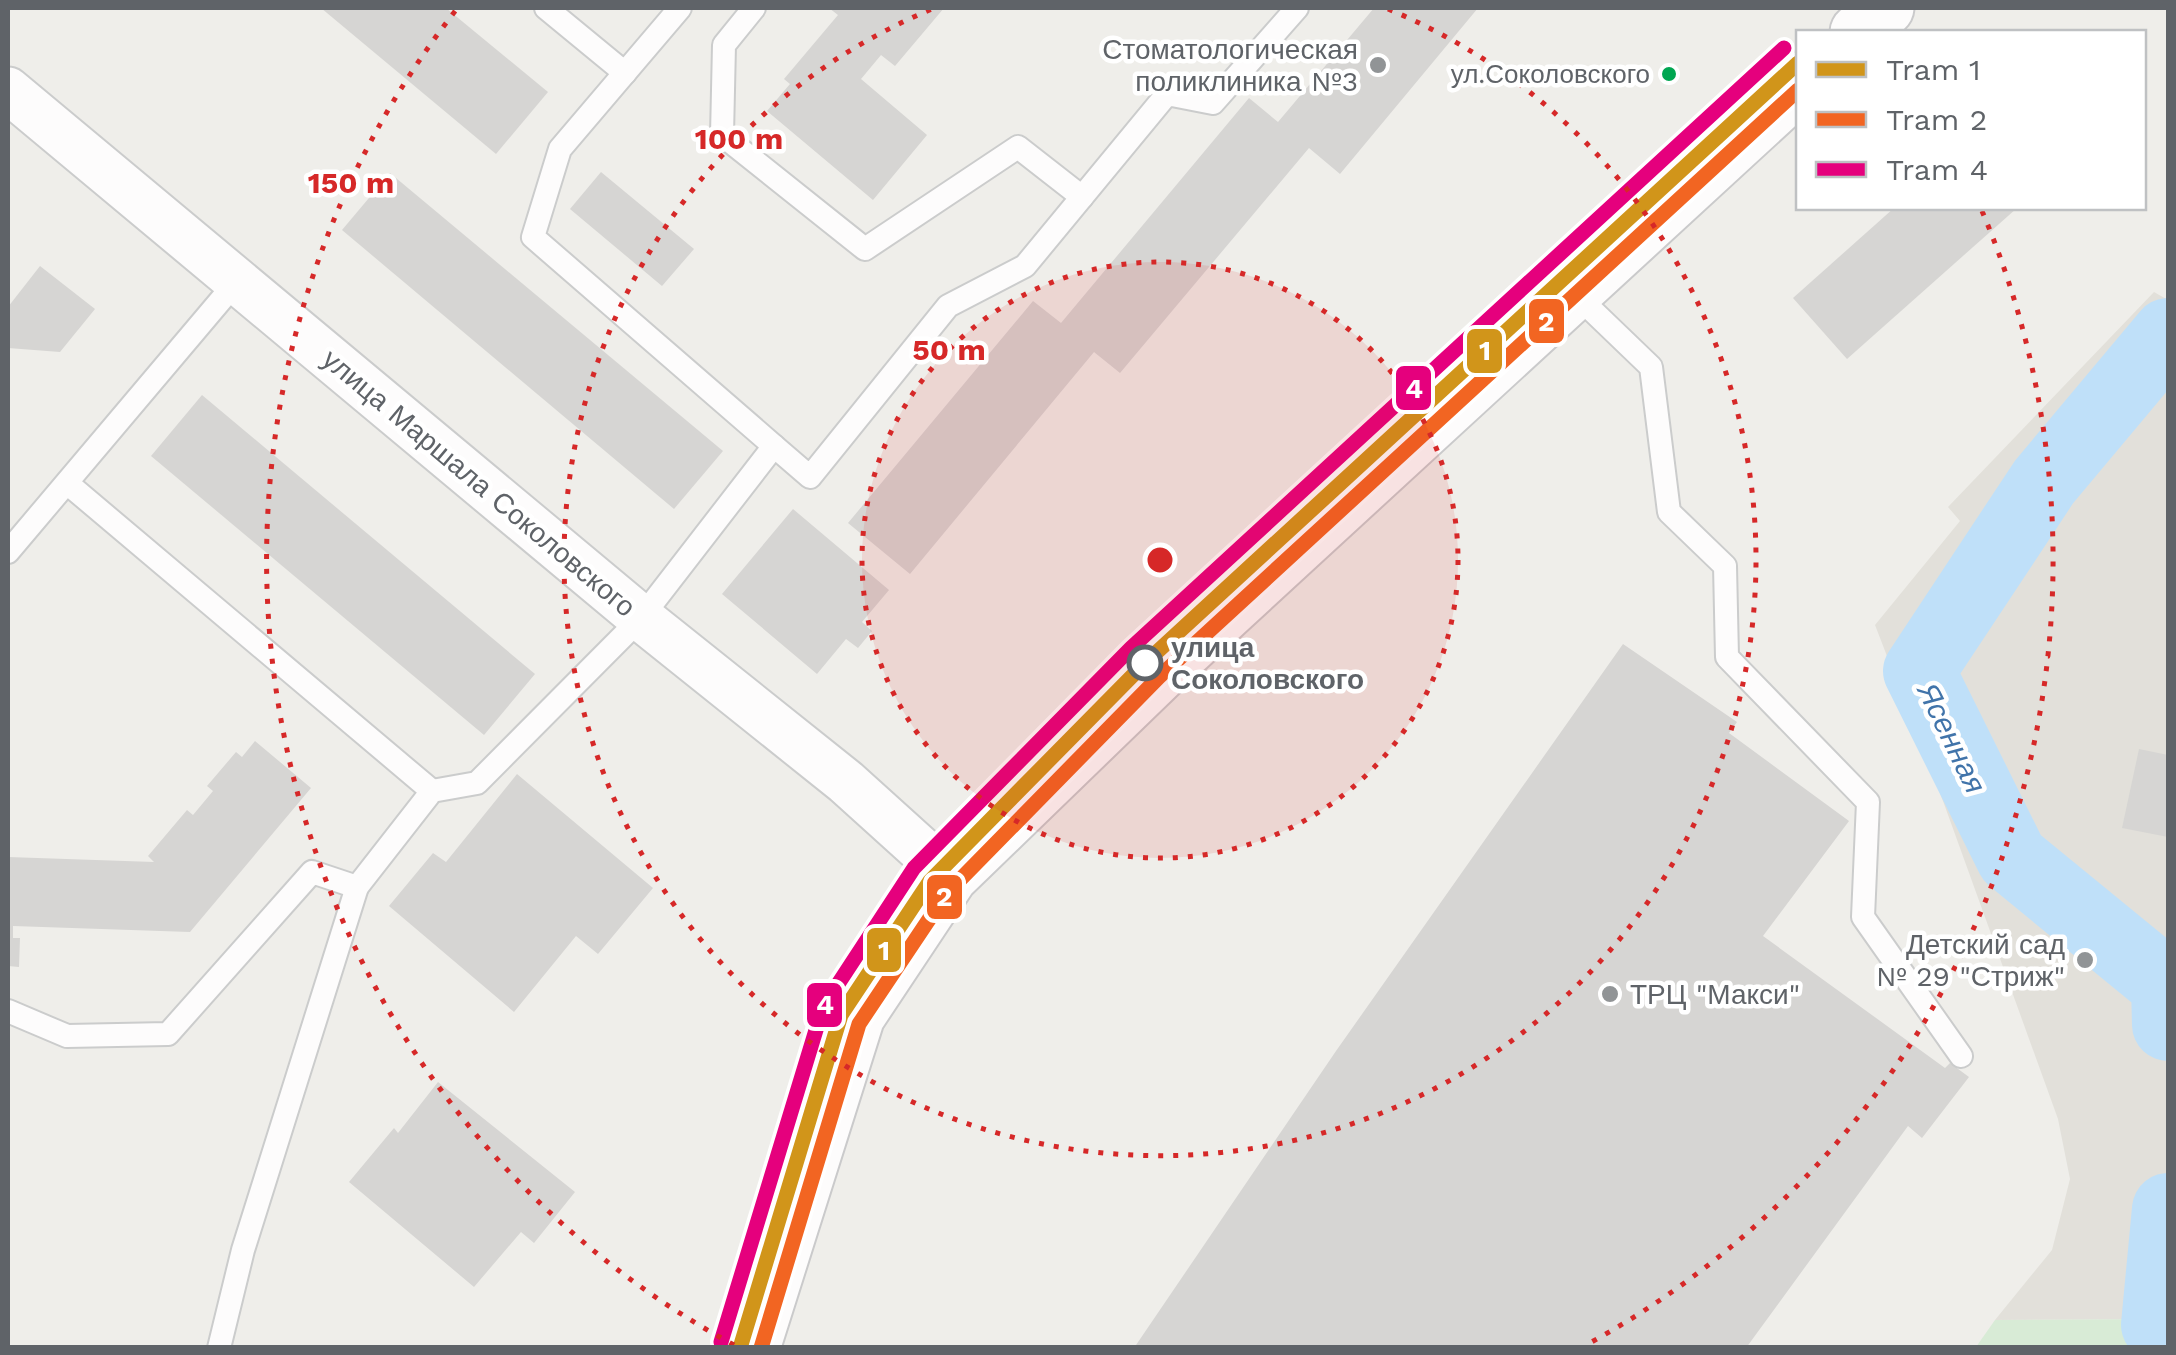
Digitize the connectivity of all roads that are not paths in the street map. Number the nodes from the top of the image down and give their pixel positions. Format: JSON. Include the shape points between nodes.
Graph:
{"nodes":[{"id":1,"x":546,"y":8,"type":"edge"},
{"id":2,"x":680,"y":8,"type":"edge"},
{"id":3,"x":754,"y":8,"type":"edge"},
{"id":4,"x":1297,"y":8,"type":"edge"},
{"id":5,"x":1886,"y":8,"type":"edge"},
{"id":6,"x":1860,"y":30,"type":"edge"},
{"id":7,"x":625,"y":73,"type":"junction"},
{"id":8,"x":1796,"y":88,"type":"edge"},
{"id":9,"x":8,"y":90,"type":"edge"},
{"id":10,"x":1082,"y":198,"type":"junction"},
{"id":11,"x":237,"y":281,"type":"junction"},
{"id":12,"x":1573,"y":292,"type":"junction"},
{"id":13,"x":774,"y":446,"type":"junction"},
{"id":14,"x":67,"y":484,"type":"junction"},
{"id":15,"x":8,"y":552,"type":"edge"},
{"id":16,"x":641,"y":618,"type":"junction"},
{"id":17,"x":432,"y":791,"type":"junction"},
{"id":18,"x":950,"y":876,"type":"junction"},
{"id":19,"x":357,"y":887,"type":"junction"},
{"id":20,"x":8,"y":1010,"type":"edge"},
{"id":21,"x":1961,"y":1056,"type":"dead end"},
{"id":22,"x":219,"y":1348,"type":"edge"},
{"id":23,"x":752,"y":1348,"type":"edge"}],
"edges":[{"from":1,"to":7,"type":"lane"},
{"from":2,"to":7,"type":"lane"},
{"from":3,"to":10,"type":"lane","via":[[724,45],[722,135],[865,249],[1018,147]]},
{"from":4,"to":10,"type":"lane","via":[[1212,104],[1166,94]]},
{"from":5,"to":6,"type":"main road"},
{"from":7,"to":13,"type":"lane","via":[[560,148],[532,238]]},
{"from":8,"to":12,"type":"main road"},
{"from":9,"to":11,"type":"street","name":"улица Маршала Соколовского"},
{"from":10,"to":13,"type":"lane","via":[[1026,266],[948,306],[810,476]]},
{"from":11,"to":14,"type":"lane"},
{"from":11,"to":16,"type":"street","name":"улица Маршала Соколовского"},
{"from":12,"to":18,"type":"main road"},
{"from":12,"to":21,"type":"lane","via":[[1651,366],[1669,512],[1725,566],[1727,657],[1868,802],[1864,917]]},
{"from":13,"to":16,"type":"lane"},
{"from":14,"to":15,"type":"lane"},
{"from":14,"to":17,"type":"lane"},
{"from":16,"to":17,"type":"lane","via":[[477,783]]},
{"from":16,"to":18,"type":"street","name":"улица Маршала Соколовского","via":[[846,782]]},
{"from":17,"to":19,"type":"lane"},
{"from":18,"to":23,"type":"main road","via":[[856,1016]]},
{"from":19,"to":20,"type":"lane","via":[[312,872],[168,1034],[67,1036]]},
{"from":19,"to":22,"type":"lane","via":[[243,1250]]}]}
